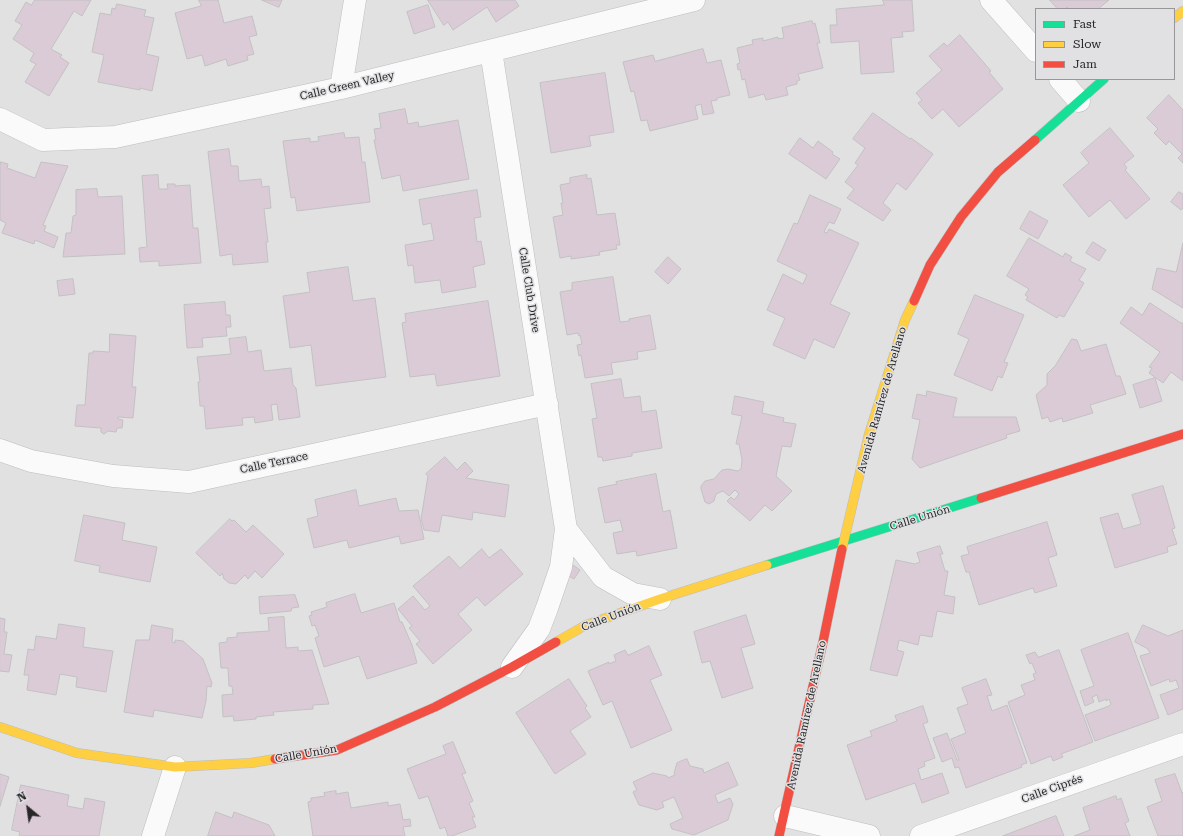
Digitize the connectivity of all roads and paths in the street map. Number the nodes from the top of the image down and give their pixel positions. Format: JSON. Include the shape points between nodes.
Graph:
{"nodes":[{"id":1,"x":355,"y":0,"type":"edge"},
{"id":2,"x":694,"y":0,"type":"edge"},
{"id":3,"x":992,"y":0,"type":"edge"},
{"id":4,"x":639,"y":7,"type":"edge"},
{"id":5,"x":1183,"y":11,"type":"edge"},
{"id":6,"x":1175,"y":17,"type":"edge"},
{"id":7,"x":491,"y":51,"type":"junction"},
{"id":8,"x":1035,"y":51,"type":"edge"},
{"id":9,"x":1061,"y":80,"type":"edge"},
{"id":10,"x":1103,"y":80,"type":"edge"},
{"id":11,"x":341,"y":88,"type":"junction"},
{"id":12,"x":1079,"y":101,"type":"junction"},
{"id":13,"x":0,"y":119,"type":"edge"},
{"id":14,"x":547,"y":404,"type":"junction"},
{"id":15,"x":1183,"y":434,"type":"edge"},
{"id":16,"x":0,"y":450,"type":"edge"},
{"id":17,"x":566,"y":529,"type":"junction"},
{"id":18,"x":843,"y":542,"type":"junction"},
{"id":19,"x":660,"y":600,"type":"junction"},
{"id":20,"x":512,"y":667,"type":"junction"},
{"id":21,"x":0,"y":727,"type":"edge"},
{"id":22,"x":1183,"y":744,"type":"edge"},
{"id":23,"x":175,"y":767,"type":"junction"},
{"id":24,"x":782,"y":826,"type":"edge"},
{"id":25,"x":153,"y":836,"type":"edge"},
{"id":26,"x":868,"y":836,"type":"edge"},
{"id":27,"x":921,"y":836,"type":"edge"}],
"edges":[{"from":1,"to":11,"type":"street"},
{"from":2,"to":4,"type":"street","name":"Calle Green Valley"},
{"from":3,"to":8,"type":"street"},
{"from":4,"to":7,"type":"street","name":"Calle Green Valley"},
{"from":5,"to":6,"type":"street"},
{"from":7,"to":11,"type":"street","name":"Calle Green Valley"},
{"from":7,"to":14,"type":"street","name":"Calle Club Drive"},
{"from":9,"to":12,"type":"street"},
{"from":10,"to":12,"type":"street","name":"Avenida Ramírez de Arellano"},
{"from":11,"to":13,"type":"street","name":"Calle Green Valley","via":[[115,138],[43,140]]},
{"from":12,"to":18,"type":"street","name":"Avenida Ramírez de Arellano","via":[[998,172],[961,217],[930,264],[905,320],[869,434]]},
{"from":14,"to":16,"type":"street","name":"Calle Terrace","via":[[189,482],[113,476],[31,461]]},
{"from":14,"to":17,"type":"street","name":"Calle Club Drive"},
{"from":15,"to":18,"type":"street","name":"Calle Unión"},
{"from":17,"to":19,"type":"street","name":"Calle Club Drive","via":[[603,577],[633,594]]},
{"from":17,"to":20,"type":"street","name":"Calle Club Drive","via":[[561,567],[547,608],[538,629]]},
{"from":18,"to":19,"type":"street","name":"Calle Unión"},
{"from":18,"to":24,"type":"street","name":"Avenida Ramírez de Arellano"},
{"from":19,"to":20,"type":"street","name":"Calle Unión","via":[[586,625]]},
{"from":20,"to":23,"type":"street","name":"Calle Unión","via":[[435,707],[337,750],[252,763]]},
{"from":21,"to":23,"type":"street","name":"Calle Unión","via":[[77,753]]},
{"from":22,"to":27,"type":"street","name":"Calle Ciprés"},
{"from":23,"to":25,"type":"street"},
{"from":24,"to":26,"type":"street"}]}
